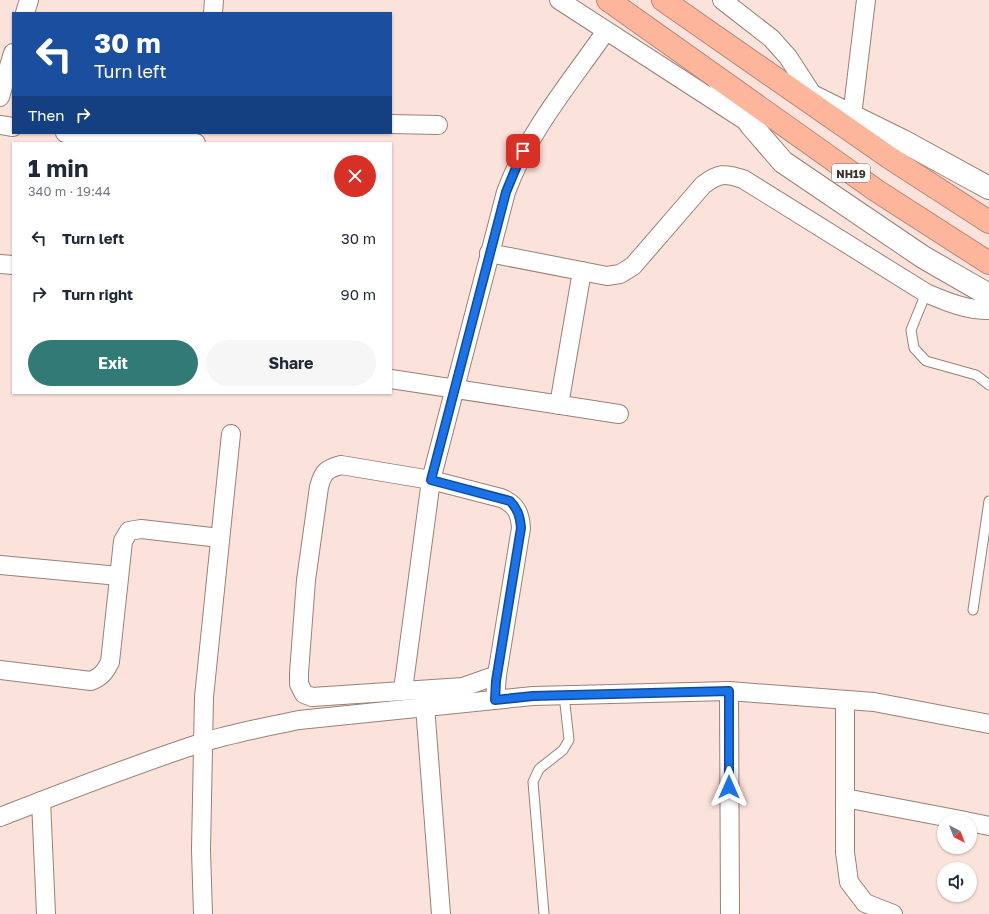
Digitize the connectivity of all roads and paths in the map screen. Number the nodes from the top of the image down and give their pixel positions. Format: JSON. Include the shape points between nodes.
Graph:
{"nodes":[{"id":1,"x":30,"y":0,"type":"edge"},
{"id":2,"x":214,"y":0,"type":"edge"},
{"id":3,"x":559,"y":0,"type":"edge"},
{"id":4,"x":608,"y":0,"type":"edge"},
{"id":5,"x":663,"y":0,"type":"edge"},
{"id":6,"x":722,"y":0,"type":"edge"},
{"id":7,"x":866,"y":0,"type":"edge"},
{"id":8,"x":25,"y":12,"type":"edge"},
{"id":9,"x":213,"y":12,"type":"edge"},
{"id":10,"x":606,"y":31,"type":"junction"},
{"id":11,"x":12,"y":56,"type":"edge"},
{"id":12,"x":768,"y":74,"type":"junction"},
{"id":13,"x":716,"y":76,"type":"junction"},
{"id":14,"x":0,"y":97,"type":"edge"},
{"id":15,"x":814,"y":97,"type":"junction"},
{"id":16,"x":852,"y":116,"type":"junction"},
{"id":17,"x":392,"y":124,"type":"edge"},
{"id":18,"x":0,"y":125,"type":"edge"},
{"id":19,"x":438,"y":125,"type":"dead end"},
{"id":20,"x":751,"y":125,"type":"junction"},
{"id":21,"x":12,"y":127,"type":"edge"},
{"id":22,"x":78,"y":134,"type":"edge"},
{"id":23,"x":183,"y":142,"type":"edge"},
{"id":24,"x":989,"y":188,"type":"edge"},
{"id":25,"x":989,"y":222,"type":"edge"},
{"id":26,"x":489,"y":253,"type":"junction"},
{"id":27,"x":989,"y":262,"type":"edge"},
{"id":28,"x":0,"y":264,"type":"edge"},
{"id":29,"x":12,"y":265,"type":"edge"},
{"id":30,"x":582,"y":271,"type":"junction"},
{"id":31,"x":926,"y":293,"type":"junction"},
{"id":32,"x":989,"y":295,"type":"edge"},
{"id":33,"x":989,"y":310,"type":"edge"},
{"id":34,"x":392,"y":379,"type":"edge"},
{"id":35,"x":989,"y":385,"type":"edge"},
{"id":36,"x":454,"y":390,"type":"junction"},
{"id":37,"x":559,"y":405,"type":"junction"},
{"id":38,"x":619,"y":414,"type":"dead end"},
{"id":39,"x":231,"y":434,"type":"dead end"},
{"id":40,"x":431,"y":480,"type":"junction"},
{"id":41,"x":989,"y":501,"type":"edge"},
{"id":42,"x":220,"y":538,"type":"junction"},
{"id":43,"x":0,"y":565,"type":"edge"},
{"id":44,"x":119,"y":576,"type":"junction"},
{"id":45,"x":973,"y":610,"type":"dead end"},
{"id":46,"x":0,"y":670,"type":"edge"},
{"id":47,"x":496,"y":688,"type":"junction"},
{"id":48,"x":403,"y":690,"type":"junction"},
{"id":49,"x":729,"y":691,"type":"junction"},
{"id":50,"x":564,"y":695,"type":"junction"},
{"id":51,"x":845,"y":700,"type":"junction"},
{"id":52,"x":425,"y":706,"type":"junction"},
{"id":53,"x":989,"y":724,"type":"edge"},
{"id":54,"x":202,"y":737,"type":"junction"},
{"id":55,"x":845,"y":798,"type":"junction"},
{"id":56,"x":41,"y":801,"type":"junction"},
{"id":57,"x":937,"y":815,"type":"edge"},
{"id":58,"x":0,"y":817,"type":"edge"},
{"id":59,"x":977,"y":823,"type":"edge"},
{"id":60,"x":989,"y":826,"type":"edge"},
{"id":61,"x":46,"y":914,"type":"edge"},
{"id":62,"x":203,"y":914,"type":"edge"},
{"id":63,"x":441,"y":914,"type":"edge"},
{"id":64,"x":544,"y":914,"type":"edge"},
{"id":65,"x":730,"y":914,"type":"edge"},
{"id":66,"x":893,"y":914,"type":"edge"}],
"edges":[{"from":1,"to":8,"type":"street"},
{"from":2,"to":9,"type":"street"},
{"from":3,"to":10,"type":"street"},
{"from":4,"to":13,"type":"highway","number":"NH19"},
{"from":5,"to":12,"type":"highway","number":"NH19"},
{"from":6,"to":15,"type":"street","via":[[771,38]]},
{"from":7,"to":16,"type":"street"},
{"from":10,"to":20,"type":"street"},
{"from":10,"to":26,"type":"street","via":[[523,151],[506,192]]},
{"from":11,"to":14,"type":"street"},
{"from":12,"to":15,"type":"main road"},
{"from":12,"to":25,"type":"highway","number":"NH19","via":[[903,167]]},
{"from":13,"to":20,"type":"main road"},
{"from":13,"to":27,"type":"highway","number":"NH19","via":[[877,192]]},
{"from":15,"to":16,"type":"main road"},
{"from":16,"to":24,"type":"main road"},
{"from":17,"to":19,"type":"street"},
{"from":18,"to":21,"type":"street"},
{"from":20,"to":32,"type":"main road","via":[[783,162],[924,257]]},
{"from":22,"to":23,"type":"street"},
{"from":26,"to":30,"type":"street"},
{"from":26,"to":36,"type":"street"},
{"from":28,"to":29,"type":"street"},
{"from":30,"to":31,"type":"street","via":[[607,276],[620,274],[633,266],[704,186],[715,176],[728,174],[742,179]]},
{"from":30,"to":37,"type":"street"},
{"from":31,"to":33,"type":"street","via":[[972,310]]},
{"from":31,"to":35,"type":"lane","via":[[911,330],[914,348],[926,361],[976,376]]},
{"from":34,"to":36,"type":"street"},
{"from":36,"to":37,"type":"street"},
{"from":36,"to":40,"type":"street"},
{"from":37,"to":38,"type":"street"},
{"from":39,"to":42,"type":"street"},
{"from":40,"to":47,"type":"street","via":[[510,501],[516,507],[520,518],[521,528]]},
{"from":40,"to":48,"type":"street"},
{"from":40,"to":48,"type":"street","via":[[341,465],[330,468],[323,474],[319,487],[306,580],[299,673],[299,684],[304,694],[312,697]]},
{"from":41,"to":45,"type":"lane"},
{"from":42,"to":44,"type":"street","via":[[141,529],[130,531],[123,541]]},
{"from":42,"to":54,"type":"street"},
{"from":43,"to":44,"type":"street"},
{"from":44,"to":46,"type":"street","via":[[110,662],[100,677],[91,681]]},
{"from":47,"to":48,"type":"street"},
{"from":47,"to":50,"type":"street","via":[[533,696]]},
{"from":47,"to":52,"type":"street"},
{"from":49,"to":50,"type":"street"},
{"from":49,"to":51,"type":"street"},
{"from":49,"to":65,"type":"street"},
{"from":50,"to":64,"type":"lane","via":[[568,740],[563,750],[539,769],[533,782]]},
{"from":51,"to":53,"type":"street","via":[[874,702]]},
{"from":51,"to":55,"type":"street"},
{"from":52,"to":54,"type":"street","via":[[299,720]]},
{"from":52,"to":63,"type":"street"},
{"from":54,"to":56,"type":"street"},
{"from":54,"to":62,"type":"street"},
{"from":55,"to":57,"type":"street"},
{"from":55,"to":66,"type":"street","via":[[845,852],[849,882],[865,903]]},
{"from":56,"to":58,"type":"street"},
{"from":56,"to":61,"type":"street"},
{"from":59,"to":60,"type":"street"}]}
